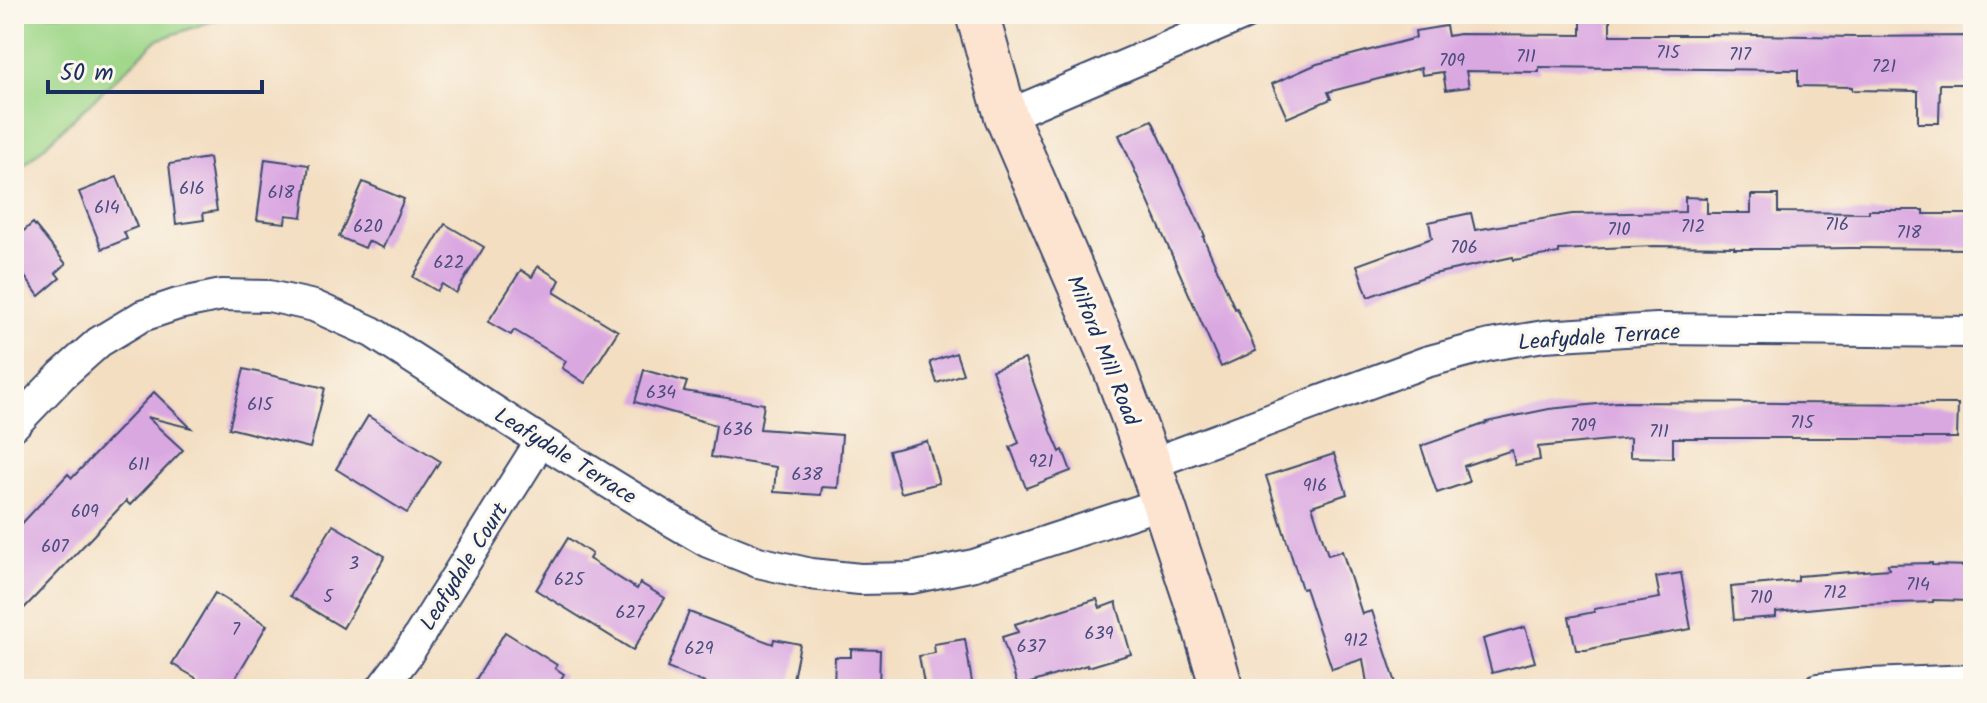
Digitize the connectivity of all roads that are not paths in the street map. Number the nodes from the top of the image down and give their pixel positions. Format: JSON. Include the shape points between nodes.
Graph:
{"nodes":[{"id":1,"x":977,"y":14,"type":"edge"},
{"id":2,"x":1245,"y":14,"type":"edge"},
{"id":3,"x":1006,"y":116,"type":"junction"},
{"id":4,"x":1973,"y":332,"type":"edge"},
{"id":5,"x":14,"y":425,"type":"edge"},
{"id":6,"x":541,"y":441,"type":"junction"},
{"id":7,"x":1150,"y":464,"type":"junction"},
{"id":8,"x":1163,"y":503,"type":"junction"},
{"id":9,"x":1973,"y":680,"type":"edge"},
{"id":10,"x":381,"y":689,"type":"edge"},
{"id":11,"x":1222,"y":689,"type":"edge"},
{"id":12,"x":1818,"y":689,"type":"edge"}],
"edges":[{"from":1,"to":3,"type":"main road","name":"Milford Mill Road"},
{"from":2,"to":3,"type":"street"},
{"from":3,"to":7,"type":"main road","name":"Milford Mill Road"},
{"from":4,"to":7,"type":"street","name":"Leafydale Terrace","via":[[1657,329],[1544,336],[1426,362]]},
{"from":5,"to":6,"type":"street","name":"Leafydale Terrace","via":[[99,342],[142,316],[222,295],[269,296],[314,306],[372,332]]},
{"from":6,"to":8,"type":"street","name":"Leafydale Terrace","via":[[708,542],[758,562],[848,578],[911,578],[974,565]]},
{"from":6,"to":10,"type":"street","name":"Leafydale Court"},
{"from":7,"to":8,"type":"main road","name":"Milford Mill Road"},
{"from":8,"to":11,"type":"main road","name":"Milford Mill Road"},
{"from":9,"to":12,"type":"street"}]}
